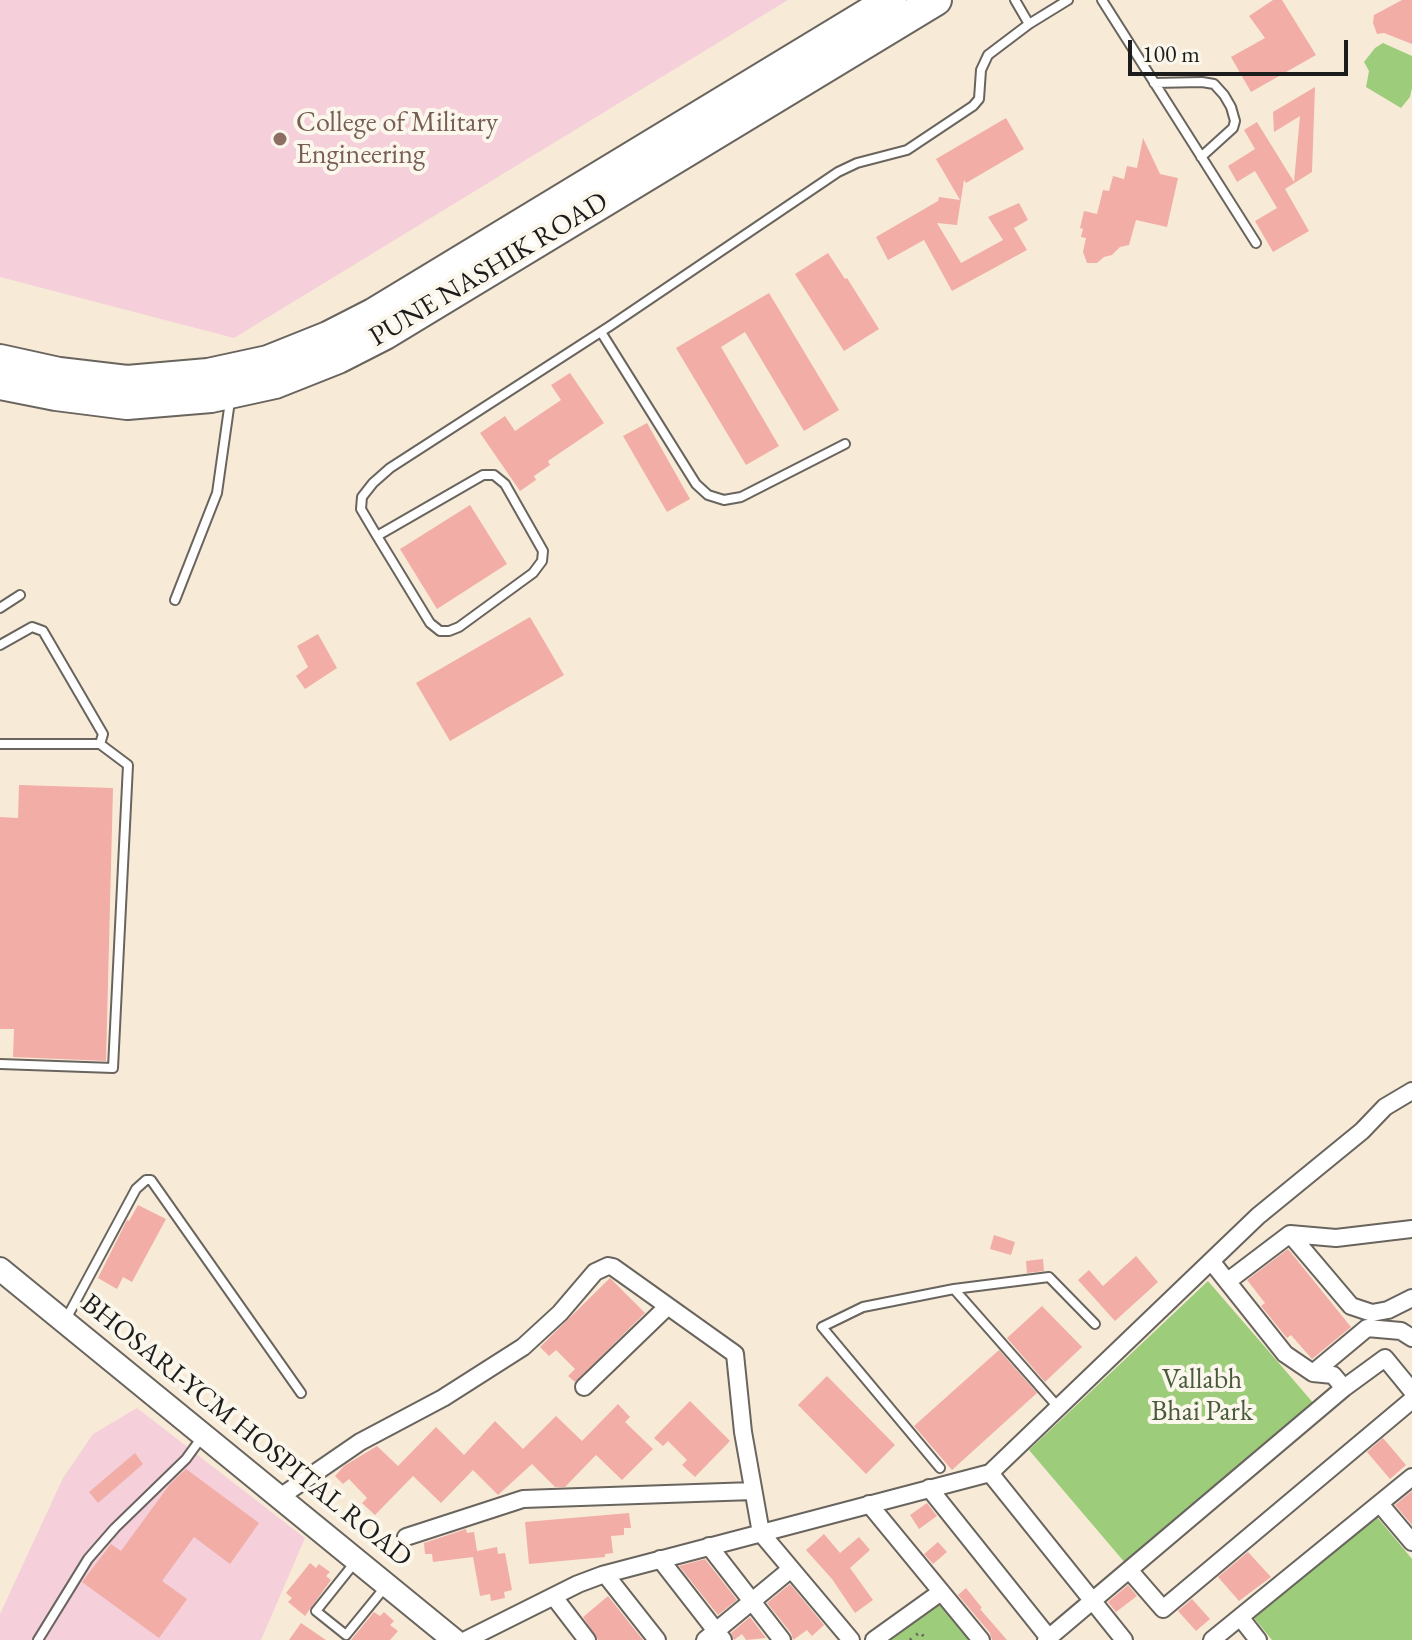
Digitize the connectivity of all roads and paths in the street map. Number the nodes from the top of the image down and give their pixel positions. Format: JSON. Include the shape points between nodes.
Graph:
{"nodes":[{"id":1,"x":891,"y":0,"type":"edge"},
{"id":2,"x":936,"y":0,"type":"edge"},
{"id":3,"x":1015,"y":0,"type":"edge"},
{"id":4,"x":1068,"y":0,"type":"edge"},
{"id":5,"x":1102,"y":0,"type":"edge"},
{"id":6,"x":1029,"y":24,"type":"junction"},
{"id":7,"x":1154,"y":83,"type":"junction"},
{"id":8,"x":758,"y":94,"type":"junction"},
{"id":9,"x":1201,"y":157,"type":"junction"},
{"id":10,"x":1256,"y":243,"type":"dead end"},
{"id":11,"x":601,"y":332,"type":"junction"},
{"id":12,"x":0,"y":360,"type":"edge"},
{"id":13,"x":0,"y":384,"type":"edge"},
{"id":14,"x":231,"y":393,"type":"junction"},
{"id":15,"x":845,"y":444,"type":"dead end"},
{"id":16,"x":377,"y":536,"type":"junction"},
{"id":17,"x":20,"y":595,"type":"dead end"},
{"id":18,"x":175,"y":600,"type":"dead end"},
{"id":19,"x":0,"y":608,"type":"edge"},
{"id":20,"x":0,"y":645,"type":"edge"},
{"id":21,"x":0,"y":744,"type":"edge"},
{"id":22,"x":100,"y":744,"type":"junction"},
{"id":23,"x":0,"y":1064,"type":"edge"},
{"id":24,"x":1412,"y":1091,"type":"edge"},
{"id":25,"x":1412,"y":1229,"type":"edge"},
{"id":26,"x":1290,"y":1234,"type":"junction"},
{"id":27,"x":1211,"y":1261,"type":"junction"},
{"id":28,"x":0,"y":1269,"type":"edge"},
{"id":29,"x":1228,"y":1281,"type":"junction"},
{"id":30,"x":954,"y":1289,"type":"junction"},
{"id":31,"x":1412,"y":1298,"type":"edge"},
{"id":32,"x":668,"y":1306,"type":"junction"},
{"id":33,"x":64,"y":1321,"type":"junction"},
{"id":34,"x":1095,"y":1324,"type":"dead end"},
{"id":35,"x":1412,"y":1338,"type":"edge"},
{"id":36,"x":1313,"y":1373,"type":"junction"},
{"id":37,"x":584,"y":1387,"type":"dead end"},
{"id":38,"x":1344,"y":1388,"type":"junction"},
{"id":39,"x":1412,"y":1391,"type":"edge"},
{"id":40,"x":301,"y":1393,"type":"dead end"},
{"id":41,"x":1412,"y":1400,"type":"edge"},
{"id":42,"x":1058,"y":1407,"type":"junction"},
{"id":43,"x":203,"y":1435,"type":"junction"},
{"id":44,"x":940,"y":1468,"type":"dead end"},
{"id":45,"x":990,"y":1473,"type":"junction"},
{"id":46,"x":1412,"y":1477,"type":"edge"},
{"id":47,"x":929,"y":1488,"type":"junction"},
{"id":48,"x":753,"y":1491,"type":"junction"},
{"id":49,"x":280,"y":1497,"type":"junction"},
{"id":50,"x":869,"y":1504,"type":"junction"},
{"id":51,"x":1380,"y":1504,"type":"junction"},
{"id":52,"x":761,"y":1533,"type":"junction"},
{"id":53,"x":406,"y":1537,"type":"dead end"},
{"id":54,"x":1412,"y":1542,"type":"edge"},
{"id":55,"x":709,"y":1546,"type":"junction"},
{"id":56,"x":660,"y":1559,"type":"junction"},
{"id":57,"x":357,"y":1561,"type":"junction"},
{"id":58,"x":791,"y":1569,"type":"junction"},
{"id":59,"x":1130,"y":1571,"type":"junction"},
{"id":60,"x":605,"y":1574,"type":"junction"},
{"id":61,"x":387,"y":1585,"type":"junction"},
{"id":62,"x":941,"y":1592,"type":"junction"},
{"id":63,"x":554,"y":1597,"type":"junction"},
{"id":64,"x":751,"y":1600,"type":"junction"},
{"id":65,"x":1093,"y":1602,"type":"junction"},
{"id":66,"x":1240,"y":1617,"type":"junction"},
{"id":67,"x":715,"y":1637,"type":"edge"},
{"id":68,"x":1048,"y":1639,"type":"edge"},
{"id":69,"x":38,"y":1640,"type":"edge"},
{"id":70,"x":454,"y":1640,"type":"edge"},
{"id":71,"x":466,"y":1640,"type":"edge"},
{"id":72,"x":587,"y":1640,"type":"edge"},
{"id":73,"x":657,"y":1640,"type":"edge"},
{"id":74,"x":782,"y":1640,"type":"edge"},
{"id":75,"x":851,"y":1640,"type":"edge"},
{"id":76,"x":874,"y":1640,"type":"edge"},
{"id":77,"x":910,"y":1640,"type":"edge"},
{"id":78,"x":927,"y":1640,"type":"edge"},
{"id":79,"x":981,"y":1640,"type":"edge"},
{"id":80,"x":1124,"y":1640,"type":"edge"},
{"id":81,"x":1212,"y":1640,"type":"edge"},
{"id":82,"x":1258,"y":1640,"type":"edge"}],
"edges":[{"from":1,"to":8,"type":"highway","name":"PUNE NASHIK ROAD"},
{"from":2,"to":8,"type":"highway","name":"PUNE NASHIK ROAD"},
{"from":3,"to":6,"type":"lane"},
{"from":4,"to":6,"type":"lane"},
{"from":5,"to":7,"type":"lane"},
{"from":6,"to":11,"type":"lane","via":[[988,55],[973,106],[907,150],[838,172]]},
{"from":7,"to":9,"type":"lane"},
{"from":7,"to":9,"type":"lane","via":[[1214,84],[1224,95],[1233,128]]},
{"from":8,"to":12,"type":"highway","name":"PUNE NASHIK ROAD","via":[[373,314],[268,361],[208,374],[127,381]]},
{"from":8,"to":14,"type":"highway","name":"PUNE NASHIK ROAD","via":[[385,334],[275,383]]},
{"from":9,"to":10,"type":"lane"},
{"from":11,"to":15,"type":"lane","via":[[708,495],[724,500],[741,497]]},
{"from":11,"to":16,"type":"lane","via":[[373,483],[362,497],[361,509]]},
{"from":13,"to":14,"type":"highway","name":"PUNE NASHIK ROAD","via":[[127,404]]},
{"from":14,"to":18,"type":"lane","via":[[217,493]]},
{"from":16,"to":16,"type":"lane","via":[[483,475],[494,475],[505,484],[543,551],[542,561],[459,627],[440,631]]},
{"from":17,"to":19,"type":"lane"},
{"from":20,"to":22,"type":"lane","via":[[32,627],[43,631],[103,734]]},
{"from":21,"to":22,"type":"lane"},
{"from":22,"to":23,"type":"lane","via":[[128,765],[113,1068]]},
{"from":24,"to":27,"type":"street","via":[[1385,1107]]},
{"from":25,"to":26,"type":"street","via":[[1336,1238]]},
{"from":26,"to":29,"type":"street"},
{"from":26,"to":31,"type":"street","via":[[1351,1306],[1372,1313]]},
{"from":27,"to":29,"type":"street"},
{"from":27,"to":42,"type":"street"},
{"from":28,"to":33,"type":"street","name":"BHOSARI-YCM HOSPITAL ROAD"},
{"from":29,"to":36,"type":"street","via":[[1285,1354]]},
{"from":30,"to":34,"type":"lane","via":[[1049,1277]]},
{"from":30,"to":42,"type":"lane"},
{"from":30,"to":44,"type":"lane","via":[[863,1307],[822,1327]]},
{"from":32,"to":37,"type":"street"},
{"from":32,"to":48,"type":"street","via":[[735,1354]]},
{"from":32,"to":49,"type":"street","via":[[619,1271],[601,1268],[523,1347],[360,1442]]},
{"from":33,"to":40,"type":"lane","via":[[136,1189],[151,1180]]},
{"from":33,"to":43,"type":"street","name":"BHOSARI-YCM HOSPITAL ROAD"},
{"from":35,"to":36,"type":"street","via":[[1401,1331],[1367,1328]]},
{"from":36,"to":38,"type":"street","via":[[1333,1375]]},
{"from":38,"to":39,"type":"street","via":[[1385,1358]]},
{"from":38,"to":59,"type":"street"},
{"from":41,"to":59,"type":"street","via":[[1163,1609]]},
{"from":42,"to":45,"type":"street"},
{"from":43,"to":49,"type":"street","name":"BHOSARI-YCM HOSPITAL ROAD"},
{"from":43,"to":69,"type":"lane","via":[[88,1559]]},
{"from":45,"to":47,"type":"street"},
{"from":45,"to":65,"type":"street"},
{"from":46,"to":51,"type":"street"},
{"from":47,"to":50,"type":"street"},
{"from":47,"to":68,"type":"street"},
{"from":48,"to":52,"type":"street"},
{"from":48,"to":53,"type":"street","via":[[523,1499]]},
{"from":49,"to":57,"type":"street","name":"BHOSARI-YCM HOSPITAL ROAD"},
{"from":50,"to":52,"type":"street"},
{"from":50,"to":62,"type":"street"},
{"from":51,"to":54,"type":"street"},
{"from":51,"to":66,"type":"street"},
{"from":52,"to":55,"type":"street"},
{"from":52,"to":58,"type":"street"},
{"from":55,"to":56,"type":"street"},
{"from":55,"to":64,"type":"street"},
{"from":56,"to":60,"type":"street"},
{"from":56,"to":67,"type":"street"},
{"from":57,"to":61,"type":"street","name":"BHOSARI-YCM HOSPITAL ROAD"},
{"from":57,"to":61,"type":"lane","via":[[316,1611],[346,1635]]},
{"from":58,"to":64,"type":"street"},
{"from":58,"to":75,"type":"street"},
{"from":59,"to":65,"type":"street"},
{"from":60,"to":63,"type":"street"},
{"from":60,"to":73,"type":"street"},
{"from":61,"to":70,"type":"street","name":"BHOSARI-YCM HOSPITAL ROAD"},
{"from":62,"to":76,"type":"street"},
{"from":62,"to":79,"type":"street"},
{"from":63,"to":71,"type":"street"},
{"from":63,"to":72,"type":"street"},
{"from":64,"to":67,"type":"street"},
{"from":64,"to":74,"type":"street"},
{"from":65,"to":68,"type":"street"},
{"from":65,"to":80,"type":"street"},
{"from":66,"to":81,"type":"street"},
{"from":66,"to":82,"type":"street"},
{"from":77,"to":78,"type":"path","via":[[920,1632]]}]}
